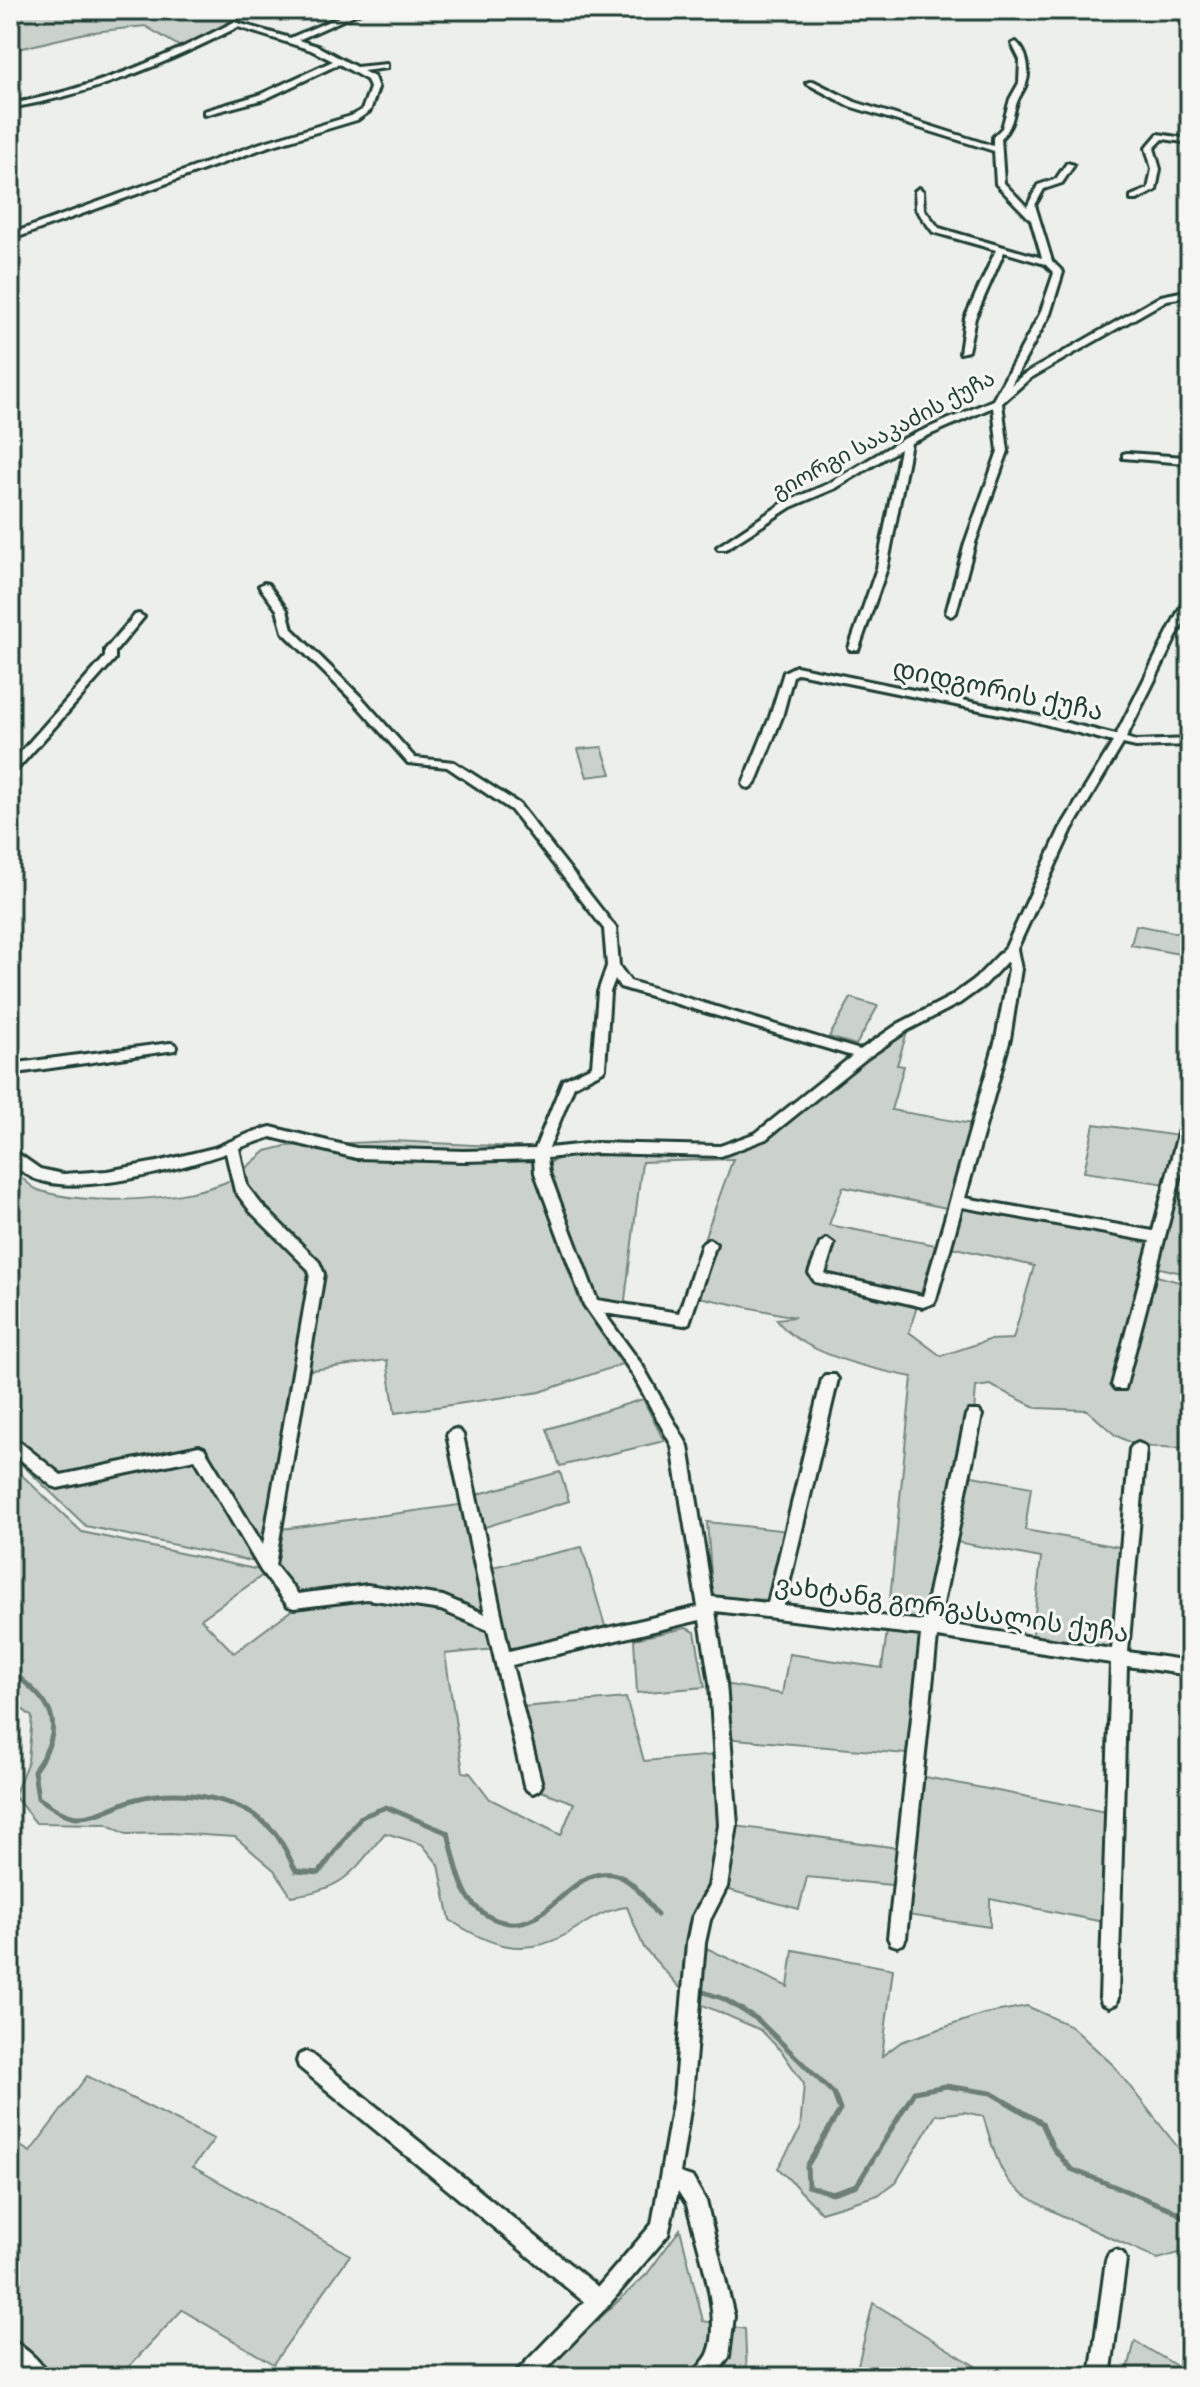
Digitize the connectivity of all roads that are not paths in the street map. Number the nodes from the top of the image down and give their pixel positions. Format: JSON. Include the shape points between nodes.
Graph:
{"nodes":[{"id":1,"x":361,"y":10,"type":"edge"},
{"id":2,"x":291,"y":41,"type":"junction"},
{"id":3,"x":1016,"y":44,"type":"dead end"},
{"id":4,"x":340,"y":61,"type":"junction"},
{"id":5,"x":384,"y":66,"type":"dead end"},
{"id":6,"x":355,"y":70,"type":"junction"},
{"id":7,"x":810,"y":83,"type":"dead end"},
{"id":8,"x":10,"y":106,"type":"edge"},
{"id":9,"x":207,"y":113,"type":"dead end"},
{"id":10,"x":1190,"y":141,"type":"edge"},
{"id":11,"x":998,"y":150,"type":"junction"},
{"id":12,"x":1070,"y":165,"type":"dead end"},
{"id":13,"x":919,"y":191,"type":"dead end"},
{"id":14,"x":1134,"y":198,"type":"dead end"},
{"id":15,"x":1033,"y":218,"type":"junction"},
{"id":16,"x":10,"y":237,"type":"edge"},
{"id":17,"x":1001,"y":248,"type":"junction"},
{"id":18,"x":1048,"y":262,"type":"junction"},
{"id":19,"x":1190,"y":293,"type":"edge"},
{"id":20,"x":963,"y":351,"type":"dead end"},
{"id":21,"x":997,"y":402,"type":"junction"},
{"id":22,"x":906,"y":441,"type":"junction"},
{"id":23,"x":1127,"y":456,"type":"dead end"},
{"id":24,"x":1188,"y":458,"type":"edge"},
{"id":25,"x":722,"y":547,"type":"dead end"},
{"id":26,"x":264,"y":586,"type":"dead end"},
{"id":27,"x":1190,"y":598,"type":"edge"},
{"id":28,"x":951,"y":613,"type":"dead end"},
{"id":29,"x":139,"y":617,"type":"dead end"},
{"id":30,"x":854,"y":648,"type":"dead end"},
{"id":31,"x":1121,"y":737,"type":"junction"},
{"id":32,"x":1190,"y":742,"type":"edge"},
{"id":33,"x":10,"y":771,"type":"edge"},
{"id":34,"x":749,"y":784,"type":"dead end"},
{"id":35,"x":1011,"y":949,"type":"junction"},
{"id":36,"x":613,"y":966,"type":"junction"},
{"id":37,"x":170,"y":1047,"type":"dead end"},
{"id":38,"x":862,"y":1055,"type":"junction"},
{"id":39,"x":10,"y":1069,"type":"edge"},
{"id":40,"x":1190,"y":1114,"type":"edge"},
{"id":41,"x":232,"y":1147,"type":"junction"},
{"id":42,"x":10,"y":1153,"type":"edge"},
{"id":43,"x":540,"y":1153,"type":"junction"},
{"id":44,"x":1185,"y":1154,"type":"edge"},
{"id":45,"x":956,"y":1201,"type":"junction"},
{"id":46,"x":1157,"y":1237,"type":"junction"},
{"id":47,"x":709,"y":1244,"type":"dead end"},
{"id":48,"x":827,"y":1244,"type":"dead end"},
{"id":49,"x":591,"y":1305,"type":"junction"},
{"id":50,"x":830,"y":1379,"type":"dead end"},
{"id":51,"x":1120,"y":1385,"type":"dead end"},
{"id":52,"x":974,"y":1415,"type":"dead end"},
{"id":53,"x":455,"y":1435,"type":"dead end"},
{"id":54,"x":10,"y":1442,"type":"edge"},
{"id":55,"x":1138,"y":1449,"type":"dead end"},
{"id":56,"x":267,"y":1566,"type":"junction"},
{"id":57,"x":706,"y":1607,"type":"junction"},
{"id":58,"x":775,"y":1608,"type":"junction"},
{"id":59,"x":497,"y":1626,"type":"junction"},
{"id":60,"x":930,"y":1629,"type":"junction"},
{"id":61,"x":1119,"y":1658,"type":"junction"},
{"id":62,"x":503,"y":1660,"type":"junction"},
{"id":63,"x":1190,"y":1668,"type":"edge"},
{"id":64,"x":533,"y":1785,"type":"dead end"},
{"id":65,"x":897,"y":1938,"type":"dead end"},
{"id":66,"x":1109,"y":1998,"type":"dead end"},
{"id":67,"x":306,"y":2061,"type":"dead end"},
{"id":68,"x":668,"y":2178,"type":"junction"},
{"id":69,"x":1116,"y":2260,"type":"dead end"},
{"id":70,"x":599,"y":2301,"type":"junction"},
{"id":71,"x":10,"y":2350,"type":"edge"},
{"id":72,"x":39,"y":2377,"type":"edge"},
{"id":73,"x":525,"y":2377,"type":"edge"},
{"id":74,"x":702,"y":2377,"type":"edge"},
{"id":75,"x":1100,"y":2377,"type":"edge"}],
"edges":[{"from":1,"to":2,"type":"street"},
{"from":2,"to":4,"type":"street"},
{"from":2,"to":8,"type":"street","via":[[237,24],[163,61]]},
{"from":3,"to":11,"type":"street","via":[[1025,72],[1006,129],[997,137]]},
{"from":4,"to":6,"type":"street"},
{"from":4,"to":9,"type":"street","via":[[262,97]]},
{"from":5,"to":6,"type":"street"},
{"from":6,"to":16,"type":"street","via":[[371,79],[374,88],[366,111],[354,118]]},
{"from":7,"to":11,"type":"street","via":[[852,104]]},
{"from":10,"to":14,"type":"street","via":[[1161,136],[1150,148],[1156,169],[1152,190]]},
{"from":11,"to":15,"type":"street","via":[[1000,184]]},
{"from":12,"to":15,"type":"street","via":[[1059,181],[1035,194]]},
{"from":13,"to":17,"type":"street","via":[[920,209],[936,230]]},
{"from":15,"to":18,"type":"street"},
{"from":17,"to":18,"type":"street"},
{"from":17,"to":20,"type":"street","via":[[970,318]]},
{"from":18,"to":21,"type":"street","via":[[1059,272],[1057,284]]},
{"from":19,"to":21,"type":"street","name":"გიორგი სააკაძის ქუჩა","via":[[1151,305],[1026,377]]},
{"from":21,"to":22,"type":"street","name":"გიორგი სააკაძის ქუჩა"},
{"from":21,"to":28,"type":"street","via":[[1003,451]]},
{"from":22,"to":25,"type":"street","name":"გიორგი სააკაძის ქუჩა"},
{"from":22,"to":30,"type":"street","via":[[882,568]]},
{"from":23,"to":24,"type":"street"},
{"from":26,"to":36,"type":"street","via":[[282,610],[287,630],[412,761],[450,764],[515,807],[610,928]]},
{"from":27,"to":31,"type":"street"},
{"from":29,"to":33,"type":"street","via":[[109,652],[111,657]]},
{"from":31,"to":32,"type":"street","name":"დიდგორის ქუჩა","via":[[1152,745]]},
{"from":31,"to":34,"type":"street","name":"დიდგორის ქუჩა","via":[[796,669],[788,674]]},
{"from":31,"to":35,"type":"street","via":[[1066,829]]},
{"from":35,"to":38,"type":"street","via":[[955,1000]]},
{"from":35,"to":45,"type":"street","via":[[1015,969],[1003,1039]]},
{"from":36,"to":38,"type":"street","via":[[625,984]]},
{"from":36,"to":43,"type":"street","via":[[606,983],[598,1068],[568,1083]]},
{"from":37,"to":39,"type":"street"},
{"from":38,"to":43,"type":"street","via":[[761,1136],[721,1151],[596,1148]]},
{"from":40,"to":44,"type":"street"},
{"from":41,"to":42,"type":"street","via":[[128,1173],[76,1179],[34,1173]]},
{"from":41,"to":43,"type":"street","via":[[271,1132],[356,1153]]},
{"from":41,"to":56,"type":"street","via":[[240,1187],[317,1274]]},
{"from":43,"to":49,"type":"street","via":[[542,1173]]},
{"from":44,"to":46,"type":"street"},
{"from":45,"to":46,"type":"street"},
{"from":45,"to":48,"type":"street","via":[[926,1302],[818,1277]]},
{"from":46,"to":51,"type":"street"},
{"from":47,"to":49,"type":"street","via":[[684,1319]]},
{"from":49,"to":57,"type":"street","via":[[637,1369],[680,1446]]},
{"from":50,"to":58,"type":"street"},
{"from":52,"to":60,"type":"street"},
{"from":53,"to":59,"type":"street"},
{"from":54,"to":56,"type":"street","via":[[58,1482],[199,1452]]},
{"from":55,"to":61,"type":"street"},
{"from":56,"to":59,"type":"street","via":[[298,1602],[367,1592],[443,1603]]},
{"from":57,"to":58,"type":"street","name":"ვახტანგ გორგასალის ქუჩა"},
{"from":57,"to":62,"type":"street","name":"ვახტანგ გორგასალის ქუჩა"},
{"from":57,"to":68,"type":"street","via":[[724,1738],[728,1825],[718,1887],[701,1918],[696,1943],[683,2097]]},
{"from":58,"to":60,"type":"street","name":"ვახტანგ გორგასალის ქუჩა"},
{"from":59,"to":62,"type":"street"},
{"from":60,"to":61,"type":"street","name":"ვახტანგ გორგასალის ქუჩა"},
{"from":60,"to":65,"type":"street"},
{"from":61,"to":63,"type":"street","name":"ვახტანგ გორგასალის ქუჩა"},
{"from":61,"to":66,"type":"street"},
{"from":62,"to":64,"type":"street"},
{"from":67,"to":70,"type":"street"},
{"from":68,"to":70,"type":"street","via":[[661,2228]]},
{"from":68,"to":74,"type":"street","via":[[685,2184],[696,2201],[724,2316],[719,2357]]},
{"from":69,"to":75,"type":"street"},
{"from":70,"to":73,"type":"street"},
{"from":71,"to":72,"type":"street"}]}
